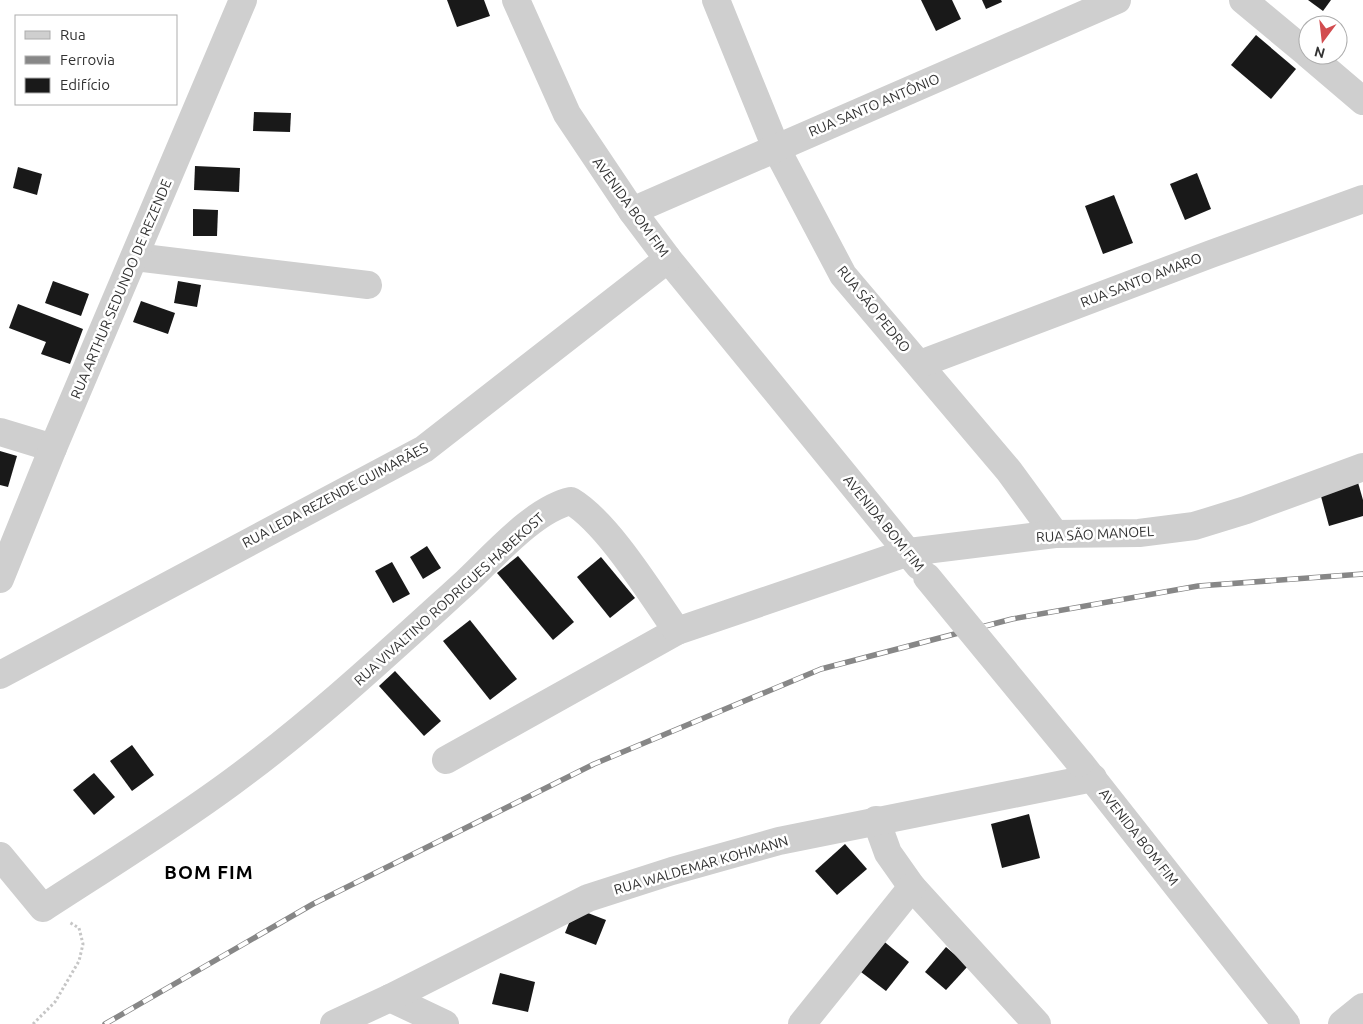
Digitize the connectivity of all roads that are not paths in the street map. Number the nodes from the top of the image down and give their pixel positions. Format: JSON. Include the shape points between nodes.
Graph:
{"nodes":[{"id":1,"x":243,"y":0,"type":"edge"},
{"id":2,"x":516,"y":0,"type":"edge"},
{"id":3,"x":716,"y":0,"type":"edge"},
{"id":4,"x":1117,"y":0,"type":"edge"},
{"id":5,"x":1243,"y":0,"type":"edge"},
{"id":6,"x":1298,"y":47,"type":"edge"},
{"id":7,"x":1320,"y":65,"type":"edge"},
{"id":8,"x":1363,"y":101,"type":"edge"},
{"id":9,"x":776,"y":148,"type":"junction"},
{"id":10,"x":1363,"y":199,"type":"edge"},
{"id":11,"x":632,"y":211,"type":"junction"},
{"id":12,"x":135,"y":258,"type":"junction"},
{"id":13,"x":668,"y":259,"type":"junction"},
{"id":14,"x":368,"y":285,"type":"dead end"},
{"id":15,"x":920,"y":364,"type":"junction"},
{"id":16,"x":0,"y":432,"type":"edge"},
{"id":17,"x":53,"y":448,"type":"junction"},
{"id":18,"x":1363,"y":467,"type":"edge"},
{"id":19,"x":1055,"y":534,"type":"junction"},
{"id":20,"x":908,"y":552,"type":"junction"},
{"id":21,"x":0,"y":579,"type":"edge"},
{"id":22,"x":677,"y":631,"type":"junction"},
{"id":23,"x":0,"y":675,"type":"edge"},
{"id":24,"x":446,"y":760,"type":"dead end"},
{"id":25,"x":1086,"y":771,"type":"junction"},
{"id":26,"x":876,"y":820,"type":"junction"},
{"id":27,"x":0,"y":856,"type":"edge"},
{"id":28,"x":912,"y":887,"type":"junction"},
{"id":29,"x":390,"y":998,"type":"junction"},
{"id":30,"x":1363,"y":1008,"type":"edge"},
{"id":31,"x":334,"y":1024,"type":"edge"},
{"id":32,"x":445,"y":1024,"type":"edge"},
{"id":33,"x":802,"y":1024,"type":"edge"},
{"id":34,"x":1037,"y":1024,"type":"edge"},
{"id":35,"x":1286,"y":1024,"type":"edge"},
{"id":36,"x":1342,"y":1024,"type":"edge"}],
"edges":[{"from":1,"to":12,"type":"street","name":"RUA ARTHUR SEDUNDO DE REZENDE"},
{"from":2,"to":11,"type":"street","name":"AVENIDA BOM FIM","via":[[566,114]]},
{"from":3,"to":9,"type":"street","name":"RUA SÃO PEDRO"},
{"from":4,"to":9,"type":"street","name":"RUA SANTO ANTÔNIO"},
{"from":5,"to":6,"type":"street"},
{"from":7,"to":8,"type":"street"},
{"from":9,"to":11,"type":"street","name":"RUA SANTO ANTÔNIO"},
{"from":9,"to":15,"type":"street","name":"RUA SÃO PEDRO","via":[[843,275]]},
{"from":10,"to":15,"type":"street","name":"RUA SANTO AMARO"},
{"from":11,"to":13,"type":"street","name":"AVENIDA BOM FIM"},
{"from":12,"to":14,"type":"street"},
{"from":12,"to":17,"type":"street","name":"RUA ARTHUR SEDUNDO DE REZENDE"},
{"from":13,"to":20,"type":"street","name":"AVENIDA BOM FIM"},
{"from":13,"to":23,"type":"street","name":"RUA LEDA REZENDE GUIMARÃES","via":[[424,449]]},
{"from":15,"to":19,"type":"street","name":"RUA SÃO PEDRO","via":[[1009,471]]},
{"from":16,"to":17,"type":"street"},
{"from":17,"to":21,"type":"street","name":"RUA ARTHUR SEDUNDO DE REZENDE"},
{"from":18,"to":19,"type":"street","name":"RUA SÃO MANOEL","via":[[1194,526],[1139,533]]},
{"from":19,"to":20,"type":"street","name":"RUA SÃO MANOEL"},
{"from":20,"to":22,"type":"street"},
{"from":20,"to":25,"type":"street","name":"AVENIDA BOM FIM","bridge":true},
{"from":22,"to":24,"type":"street"},
{"from":22,"to":27,"type":"street","name":"RUA VIVALTINO RODRIGUES HABEKOST","via":[[612,540],[585,509],[572,501],[557,504],[524,528],[357,681],[296,732],[209,798],[42,908]]},
{"from":25,"to":26,"type":"street","name":"RUA WALDEMAR KOHMANN"},
{"from":25,"to":35,"type":"street","name":"AVENIDA BOM FIM"},
{"from":26,"to":28,"type":"street","via":[[888,854]]},
{"from":26,"to":29,"type":"street","name":"RUA WALDEMAR KOHMANN","via":[[779,841],[588,898]]},
{"from":28,"to":33,"type":"street"},
{"from":28,"to":34,"type":"street"},
{"from":29,"to":31,"type":"street","name":"RUA WALDEMAR KOHMANN"},
{"from":29,"to":32,"type":"street"},
{"from":30,"to":36,"type":"street"}]}
